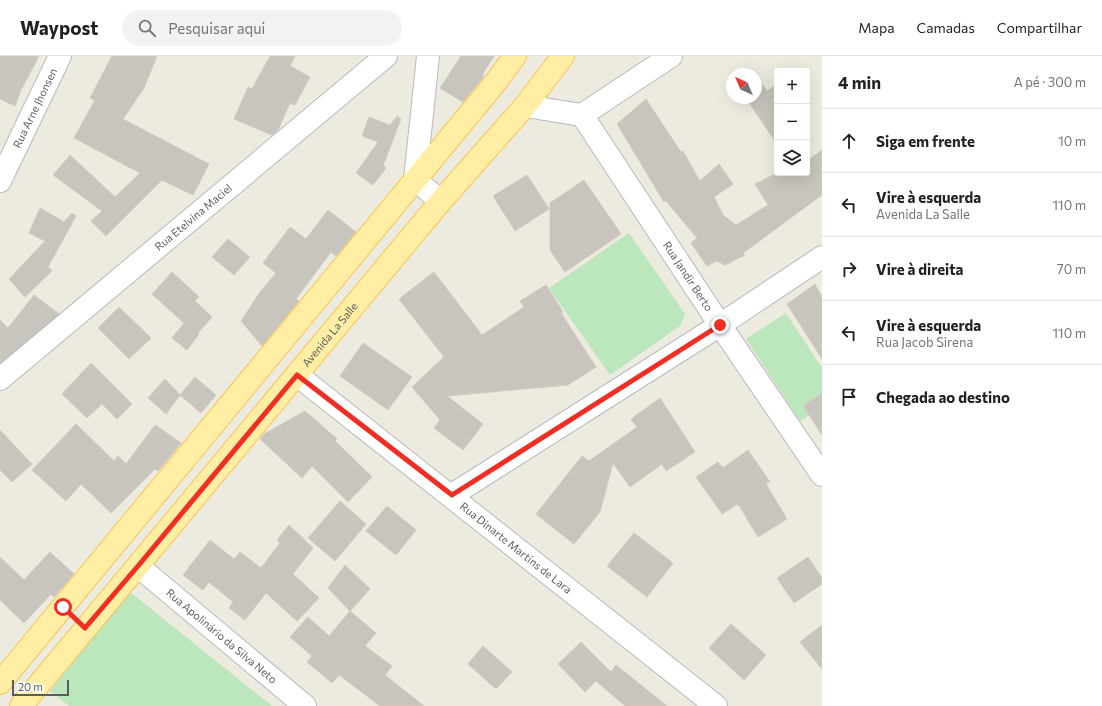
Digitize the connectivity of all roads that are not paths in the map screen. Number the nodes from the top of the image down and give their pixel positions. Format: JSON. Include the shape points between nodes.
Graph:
{"nodes":[{"id":1,"x":60,"y":56,"type":"edge"},
{"id":2,"x":386,"y":56,"type":"edge"},
{"id":3,"x":428,"y":56,"type":"edge"},
{"id":4,"x":515,"y":56,"type":"edge"},
{"id":5,"x":563,"y":56,"type":"edge"},
{"id":6,"x":671,"y":56,"type":"edge"},
{"id":7,"x":525,"y":106,"type":"junction"},
{"id":8,"x":582,"y":115,"type":"junction"},
{"id":9,"x":416,"y":180,"type":"junction"},
{"id":10,"x":0,"y":181,"type":"edge"},
{"id":11,"x":441,"y":201,"type":"junction"},
{"id":12,"x":822,"y":257,"type":"edge"},
{"id":13,"x":720,"y":325,"type":"junction"},
{"id":14,"x":297,"y":375,"type":"junction"},
{"id":15,"x":0,"y":379,"type":"edge"},
{"id":16,"x":822,"y":475,"type":"edge"},
{"id":17,"x":452,"y":495,"type":"junction"},
{"id":18,"x":138,"y":566,"type":"junction"},
{"id":19,"x":63,"y":607,"type":"junction"},
{"id":20,"x":85,"y":628,"type":"junction"},
{"id":21,"x":0,"y":683,"type":"edge"},
{"id":22,"x":25,"y":704,"type":"edge"},
{"id":23,"x":305,"y":706,"type":"edge"},
{"id":24,"x":716,"y":706,"type":"edge"}],
"edges":[{"from":1,"to":10,"type":"street","name":"Rua Arne Jhonsen"},
{"from":2,"to":15,"type":"street","name":"Rua Etelvina Maciel"},
{"from":3,"to":9,"type":"street"},
{"from":4,"to":9,"type":"main road"},
{"from":5,"to":7,"type":"main road","name":"Avenida La Salle"},
{"from":6,"to":8,"type":"street"},
{"from":7,"to":8,"type":"street"},
{"from":7,"to":11,"type":"main road","name":"Avenida La Salle"},
{"from":8,"to":13,"type":"street","name":"Rua Jandir Berto"},
{"from":9,"to":11,"type":"street"},
{"from":9,"to":19,"type":"main road"},
{"from":11,"to":14,"type":"main road","name":"Avenida La Salle"},
{"from":12,"to":13,"type":"street"},
{"from":13,"to":16,"type":"street","name":"Rua Jandir Berto"},
{"from":13,"to":17,"type":"street"},
{"from":14,"to":17,"type":"street","name":"Rua Dinarte Martins de Lara"},
{"from":14,"to":18,"type":"main road","name":"Avenida La Salle"},
{"from":17,"to":24,"type":"street","name":"Rua Dinarte Martins de Lara","via":[[543,571]]},
{"from":18,"to":20,"type":"main road","name":"Avenida La Salle"},
{"from":18,"to":23,"type":"street","name":"Rua Apolinário da Silva Neto"},
{"from":19,"to":20,"type":"main road"},
{"from":19,"to":21,"type":"main road"},
{"from":20,"to":22,"type":"main road","name":"Avenida La Salle"}]}
